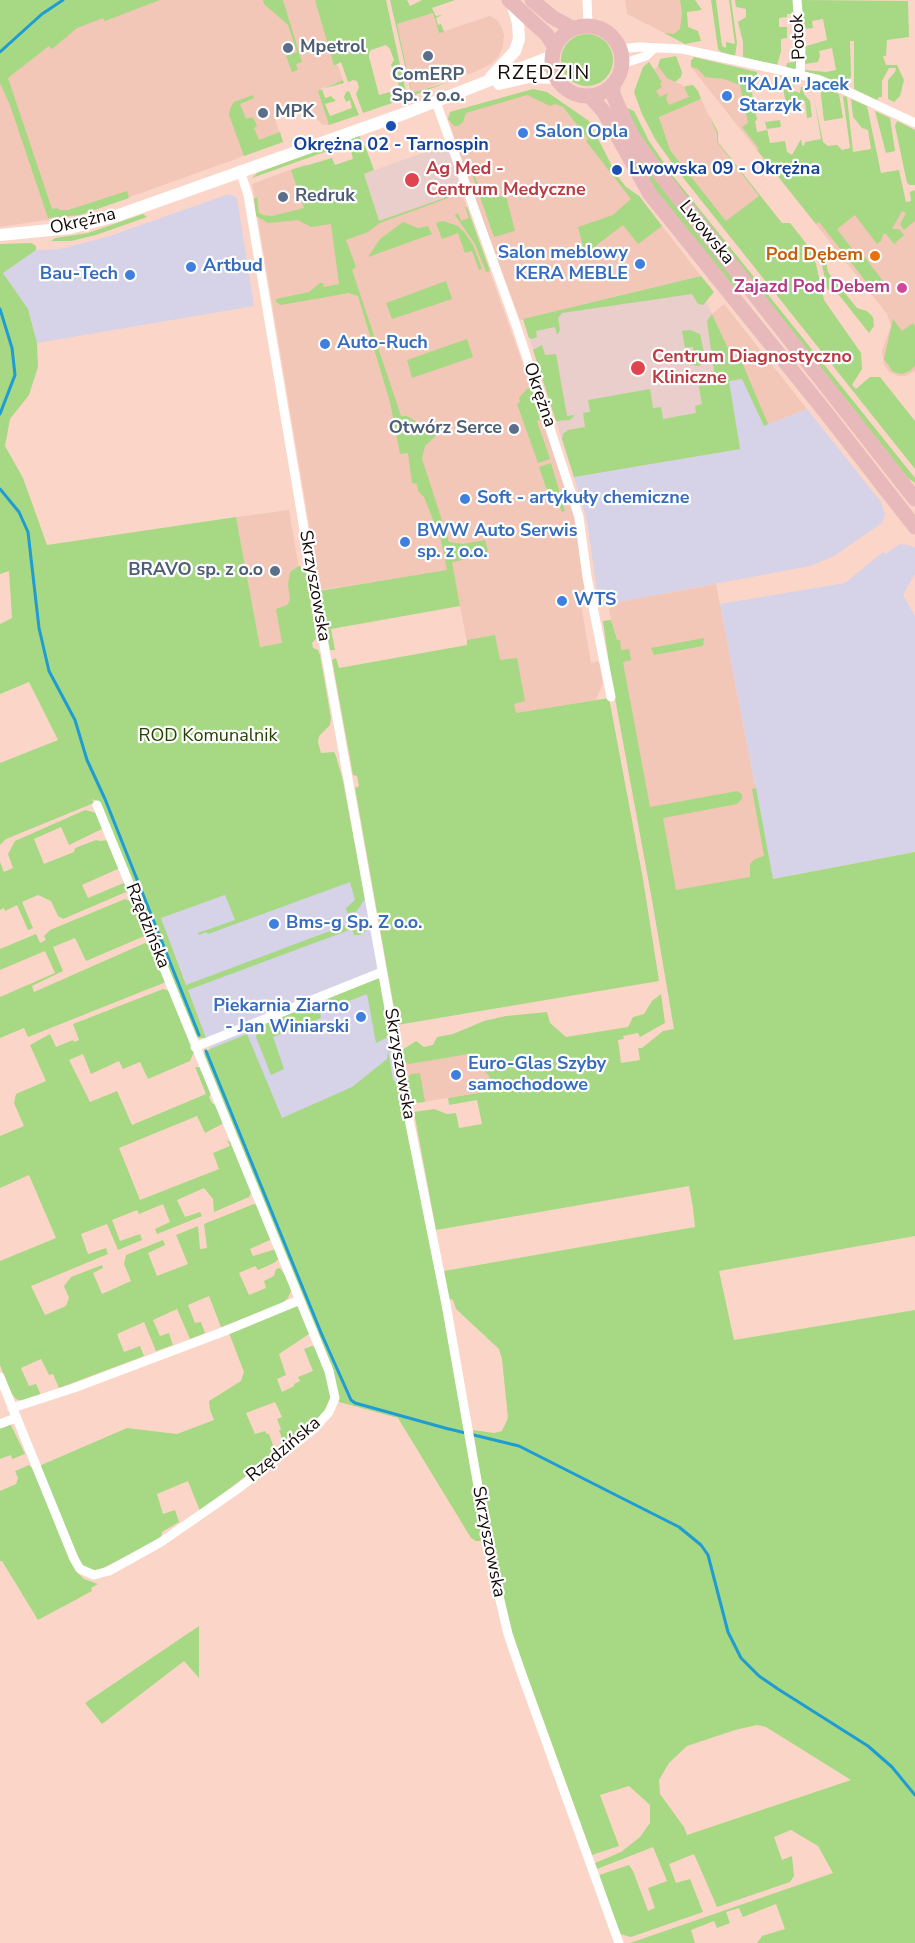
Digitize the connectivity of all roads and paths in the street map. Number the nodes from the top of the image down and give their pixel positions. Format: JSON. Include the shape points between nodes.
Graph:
{"nodes":[{"id":1,"x":532,"y":0,"type":"edge"},
{"id":2,"x":587,"y":0,"type":"edge"},
{"id":3,"x":796,"y":0,"type":"edge"},
{"id":4,"x":510,"y":1,"type":"edge"},
{"id":5,"x":580,"y":27,"type":"junction"},
{"id":6,"x":653,"y":49,"type":"junction"},
{"id":7,"x":553,"y":51,"type":"junction"},
{"id":8,"x":621,"y":56,"type":"junction"},
{"id":9,"x":800,"y":75,"type":"junction"},
{"id":10,"x":556,"y":78,"type":"junction"},
{"id":11,"x":483,"y":83,"type":"junction"},
{"id":12,"x":613,"y":84,"type":"junction"},
{"id":13,"x":590,"y":96,"type":"junction"},
{"id":14,"x":436,"y":102,"type":"junction"},
{"id":15,"x":915,"y":123,"type":"edge"},
{"id":16,"x":240,"y":170,"type":"junction"},
{"id":17,"x":2,"y":235,"type":"edge"},
{"id":18,"x":915,"y":499,"type":"edge"},
{"id":19,"x":913,"y":520,"type":"edge"},
{"id":20,"x":611,"y":697,"type":"dead end"},
{"id":21,"x":97,"y":806,"type":"dead end"},
{"id":22,"x":382,"y":972,"type":"junction"},
{"id":23,"x":195,"y":1047,"type":"junction"},
{"id":24,"x":300,"y":1300,"type":"junction"},
{"id":25,"x":0,"y":1377,"type":"edge"},
{"id":26,"x":12,"y":1408,"type":"junction"},
{"id":27,"x":15,"y":1418,"type":"junction"},
{"id":28,"x":0,"y":1424,"type":"edge"},
{"id":29,"x":619,"y":1943,"type":"edge"}],
"edges":[{"from":1,"to":5,"type":"main road","via":[[552,17]]},
{"from":2,"to":5,"type":"street"},
{"from":3,"to":9,"type":"street","name":"Potok"},
{"from":4,"to":7,"type":"main road","via":[[547,35]]},
{"from":4,"to":11,"type":"street","via":[[519,39],[505,64]]},
{"from":5,"to":7,"type":"main road","via":[[561,36]]},
{"from":5,"to":8,"type":"main road","via":[[609,34]]},
{"from":6,"to":8,"type":"street","via":[[639,47]]},
{"from":6,"to":8,"type":"street","via":[[646,56]]},
{"from":6,"to":9,"type":"street","via":[[708,53]]},
{"from":7,"to":10,"type":"main road"},
{"from":7,"to":11,"type":"street","name":"Okrężna"},
{"from":8,"to":12,"type":"main road","via":[[620,71]]},
{"from":9,"to":15,"type":"street","via":[[842,89]]},
{"from":10,"to":11,"type":"street","name":"Okrężna","via":[[537,76],[500,84]]},
{"from":10,"to":13,"type":"main road","via":[[570,92]]},
{"from":11,"to":14,"type":"street","name":"Okrężna"},
{"from":12,"to":13,"type":"main road"},
{"from":12,"to":18,"type":"main road","name":"Lwowska","via":[[618,107],[652,164]]},
{"from":13,"to":19,"type":"main road","name":"Lwowska","via":[[604,112],[656,202]]},
{"from":14,"to":16,"type":"street","name":"Okrężna"},
{"from":14,"to":20,"type":"street","name":"Okrężna","via":[[579,517]]},
{"from":16,"to":17,"type":"street","name":"Okrężna","via":[[97,222]]},
{"from":16,"to":22,"type":"street","name":"Skrzyszowska"},
{"from":21,"to":23,"type":"street","name":"Rzędzińska"},
{"from":22,"to":23,"type":"street"},
{"from":22,"to":29,"type":"street","name":"Skrzyszowska","via":[[492,1566],[508,1634]]},
{"from":23,"to":24,"type":"street","name":"Rzędzińska"},
{"from":24,"to":26,"type":"street","via":[[74,1388]]},
{"from":24,"to":27,"type":"street","name":"Rzędzińska","via":[[329,1371],[335,1398],[329,1412],[314,1429],[189,1524],[101,1575],[86,1574],[74,1559]]},
{"from":25,"to":26,"type":"street","name":"Rzędzińska"},
{"from":26,"to":27,"type":"street","name":"Rzędzińska"},
{"from":27,"to":28,"type":"street"}]}
